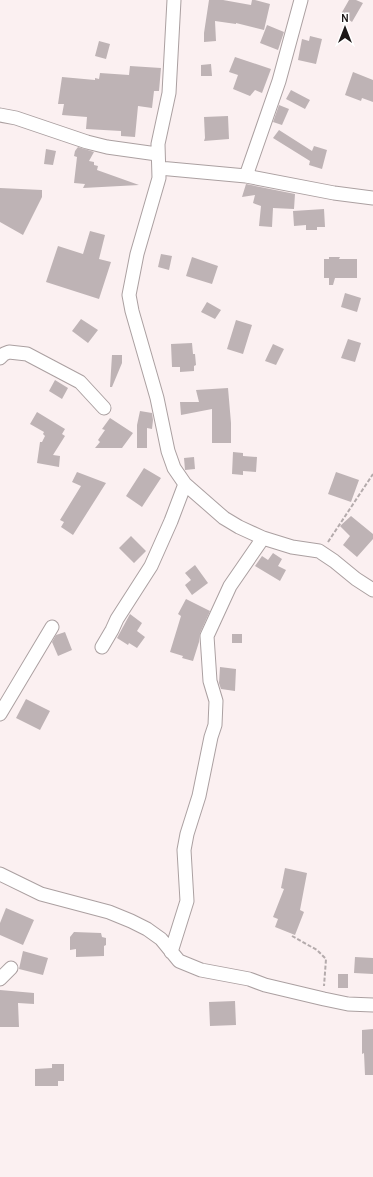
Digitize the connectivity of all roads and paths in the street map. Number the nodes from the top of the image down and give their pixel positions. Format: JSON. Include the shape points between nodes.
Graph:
{"nodes":[{"id":1,"x":174,"y":0,"type":"edge"},
{"id":2,"x":301,"y":0,"type":"edge"},
{"id":3,"x":0,"y":115,"type":"edge"},
{"id":4,"x":157,"y":154,"type":"junction"},
{"id":5,"x":159,"y":168,"type":"junction"},
{"id":6,"x":246,"y":176,"type":"junction"},
{"id":7,"x":373,"y":198,"type":"edge"},
{"id":8,"x":0,"y":358,"type":"edge"},
{"id":9,"x":104,"y":408,"type":"dead end"},
{"id":10,"x":373,"y":474,"type":"edge"},
{"id":11,"x":185,"y":484,"type":"junction"},
{"id":12,"x":263,"y":538,"type":"junction"},
{"id":13,"x":322,"y":552,"type":"junction"},
{"id":14,"x":373,"y":590,"type":"edge"},
{"id":15,"x":52,"y":627,"type":"dead end"},
{"id":16,"x":102,"y":647,"type":"dead end"},
{"id":17,"x":0,"y":714,"type":"edge"},
{"id":18,"x":0,"y":874,"type":"edge"},
{"id":19,"x":292,"y":936,"type":"dead end"},
{"id":20,"x":171,"y":952,"type":"junction"},
{"id":21,"x":12,"y":968,"type":"dead end"},
{"id":22,"x":0,"y":979,"type":"edge"},
{"id":23,"x":324,"y":999,"type":"junction"},
{"id":24,"x":373,"y":1005,"type":"edge"}],
"edges":[{"from":1,"to":4,"type":"street","via":[[169,93]]},
{"from":2,"to":6,"type":"street","via":[[279,80]]},
{"from":3,"to":4,"type":"street","via":[[107,147]]},
{"from":4,"to":5,"type":"street"},
{"from":5,"to":6,"type":"street"},
{"from":5,"to":11,"type":"street","via":[[158,183],[137,254],[129,295],[157,398],[168,451],[174,468]]},
{"from":6,"to":7,"type":"street"},
{"from":8,"to":9,"type":"street","via":[[9,352],[27,354],[80,382]]},
{"from":10,"to":13,"type":"path"},
{"from":11,"to":12,"type":"street","via":[[224,518]]},
{"from":11,"to":16,"type":"street","via":[[150,566]]},
{"from":12,"to":13,"type":"street","via":[[292,547]]},
{"from":12,"to":20,"type":"street","via":[[230,586],[207,636],[210,681],[216,702],[215,726],[199,796],[187,834],[184,850],[187,901]]},
{"from":13,"to":14,"type":"street"},
{"from":15,"to":17,"type":"street"},
{"from":18,"to":20,"type":"street","via":[[41,894],[119,916],[147,929],[161,939]]},
{"from":19,"to":23,"type":"path","via":[[317,950],[326,959]]},
{"from":20,"to":23,"type":"street","via":[[179,961],[201,970]]},
{"from":21,"to":22,"type":"street"},
{"from":23,"to":24,"type":"street"}]}
